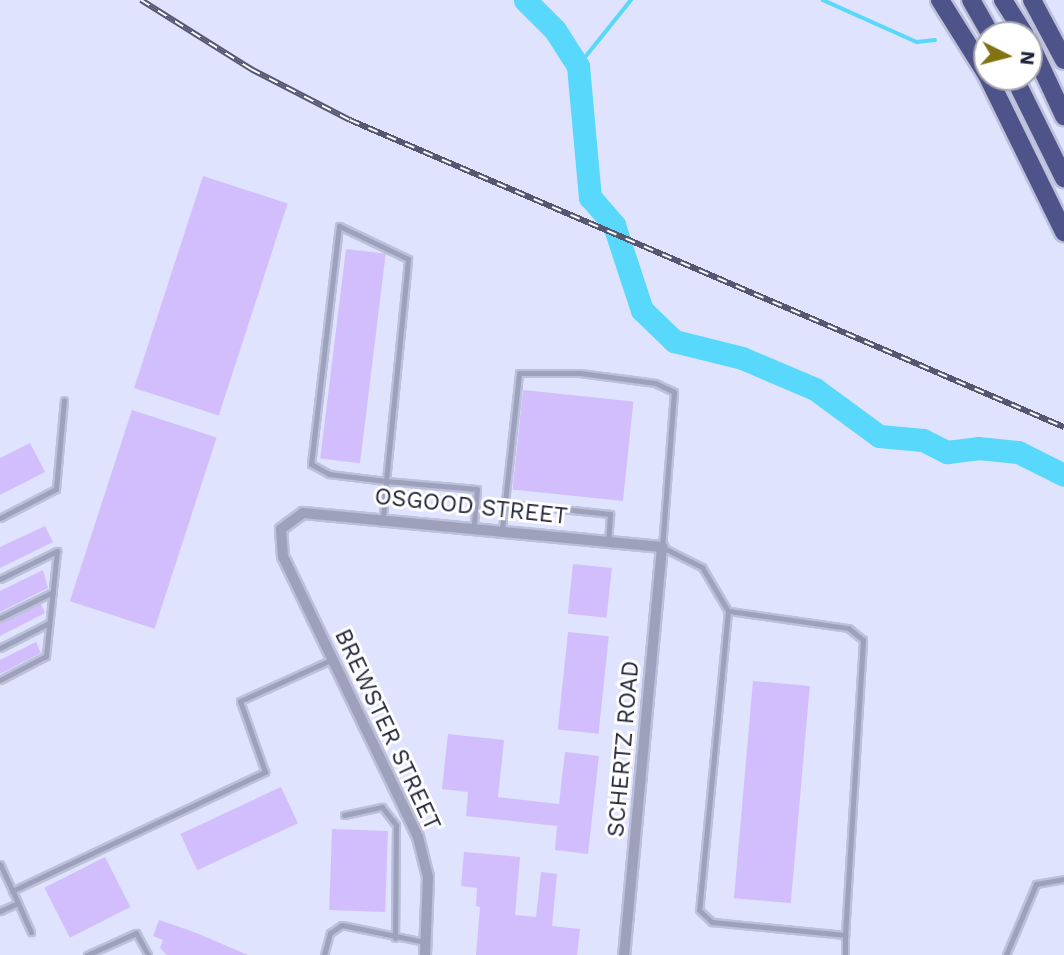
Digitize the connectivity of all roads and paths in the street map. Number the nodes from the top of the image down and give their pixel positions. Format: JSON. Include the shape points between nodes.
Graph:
{"nodes":[{"id":1,"x":940,"y":0,"type":"edge"},
{"id":2,"x":971,"y":0,"type":"edge"},
{"id":3,"x":1003,"y":0,"type":"edge"},
{"id":4,"x":1032,"y":0,"type":"edge"},
{"id":5,"x":983,"y":21,"type":"edge"},
{"id":6,"x":1017,"y":21,"type":"edge"},
{"id":7,"x":973,"y":52,"type":"edge"},
{"id":8,"x":1064,"y":60,"type":"edge"},
{"id":9,"x":1043,"y":71,"type":"edge"},
{"id":10,"x":995,"y":91,"type":"edge"},
{"id":11,"x":1021,"y":91,"type":"edge"},
{"id":12,"x":1064,"y":116,"type":"edge"},
{"id":13,"x":1064,"y":178,"type":"edge"},
{"id":14,"x":1064,"y":232,"type":"edge"},
{"id":15,"x":64,"y":400,"type":"dead end"},
{"id":16,"x":386,"y":481,"type":"junction"},
{"id":17,"x":504,"y":503,"type":"junction"},
{"id":18,"x":383,"y":517,"type":"junction"},
{"id":19,"x":0,"y":518,"type":"edge"},
{"id":20,"x":474,"y":527,"type":"junction"},
{"id":21,"x":281,"y":529,"type":"joint"},
{"id":22,"x":502,"y":530,"type":"junction"},
{"id":23,"x":608,"y":541,"type":"junction"},
{"id":24,"x":662,"y":547,"type":"junction"},
{"id":25,"x":0,"y":579,"type":"edge"},
{"id":26,"x":52,"y":592,"type":"junction"},
{"id":27,"x":728,"y":611,"type":"junction"},
{"id":28,"x":0,"y":618,"type":"edge"},
{"id":29,"x":49,"y":623,"type":"junction"},
{"id":30,"x":0,"y":648,"type":"edge"},
{"id":31,"x":332,"y":659,"type":"junction"},
{"id":32,"x":0,"y":680,"type":"edge"},
{"id":33,"x":344,"y":815,"type":"dead end"},
{"id":34,"x":411,"y":817,"type":"junction"},
{"id":35,"x":396,"y":825,"type":"junction"},
{"id":36,"x":0,"y":864,"type":"edge"},
{"id":37,"x":1064,"y":878,"type":"edge"},
{"id":38,"x":12,"y":891,"type":"junction"},
{"id":39,"x":18,"y":902,"type":"junction"},
{"id":40,"x":0,"y":911,"type":"edge"},
{"id":41,"x":32,"y":932,"type":"dead end"},
{"id":42,"x":845,"y":935,"type":"junction"},
{"id":43,"x":396,"y":938,"type":"junction"},
{"id":44,"x":426,"y":942,"type":"junction"},
{"id":45,"x":87,"y":955,"type":"edge"},
{"id":46,"x":148,"y":955,"type":"edge"},
{"id":47,"x":324,"y":955,"type":"edge"},
{"id":48,"x":425,"y":955,"type":"edge"},
{"id":49,"x":624,"y":955,"type":"edge"},
{"id":50,"x":845,"y":955,"type":"edge"},
{"id":51,"x":1006,"y":955,"type":"edge"}],
"edges":[{"from":1,"to":7,"type":"highway"},
{"from":2,"to":5,"type":"highway"},
{"from":3,"to":6,"type":"highway"},
{"from":4,"to":8,"type":"highway"},
{"from":9,"to":12,"type":"highway"},
{"from":10,"to":14,"type":"highway"},
{"from":11,"to":13,"type":"highway"},
{"from":15,"to":19,"type":"lane","via":[[56,489]]},
{"from":16,"to":16,"type":"lane","via":[[408,259],[339,226],[311,464],[329,474]]},
{"from":16,"to":18,"type":"lane"},
{"from":16,"to":20,"type":"lane","via":[[477,489]]},
{"from":17,"to":22,"type":"lane"},
{"from":17,"to":23,"type":"lane","via":[[610,514]]},
{"from":17,"to":24,"type":"lane","via":[[519,373],[524,369],[655,383],[674,391],[678,401]]},
{"from":18,"to":20,"type":"street","name":"OSGOOD STREET"},
{"from":18,"to":21,"type":"street","name":"OSGOOD STREET","via":[[303,513]]},
{"from":20,"to":22,"type":"street","name":"OSGOOD STREET"},
{"from":21,"to":31,"type":"street","name":"BREWSTER STREET","via":[[289,574]]},
{"from":22,"to":23,"type":"street","name":"OSGOOD STREET"},
{"from":23,"to":24,"type":"street","name":"OSGOOD STREET"},
{"from":24,"to":27,"type":"lane","via":[[702,567]]},
{"from":24,"to":49,"type":"street","name":"SCHERTZ ROAD"},
{"from":25,"to":26,"type":"lane","via":[[57,551]]},
{"from":26,"to":28,"type":"lane"},
{"from":26,"to":29,"type":"lane"},
{"from":27,"to":42,"type":"lane","via":[[848,628],[863,640]]},
{"from":27,"to":42,"type":"lane","via":[[699,910],[712,922]]},
{"from":29,"to":30,"type":"lane"},
{"from":29,"to":32,"type":"lane","via":[[46,656]]},
{"from":31,"to":34,"type":"street","name":"BREWSTER STREET"},
{"from":31,"to":38,"type":"lane","via":[[240,701],[265,772]]},
{"from":33,"to":35,"type":"lane","via":[[382,807]]},
{"from":34,"to":35,"type":"lane"},
{"from":34,"to":44,"type":"street","name":"BREWSTER STREET","via":[[428,877]]},
{"from":35,"to":43,"type":"lane"},
{"from":36,"to":38,"type":"lane"},
{"from":37,"to":51,"type":"lane","via":[[1051,877],[1036,884]]},
{"from":38,"to":39,"type":"lane"},
{"from":39,"to":40,"type":"lane"},
{"from":39,"to":41,"type":"lane"},
{"from":42,"to":50,"type":"lane"},
{"from":43,"to":44,"type":"lane"},
{"from":43,"to":47,"type":"lane","via":[[342,925],[330,933]]},
{"from":44,"to":48,"type":"street","name":"BREWSTER STREET"},
{"from":45,"to":46,"type":"lane","via":[[136,933]]}]}
